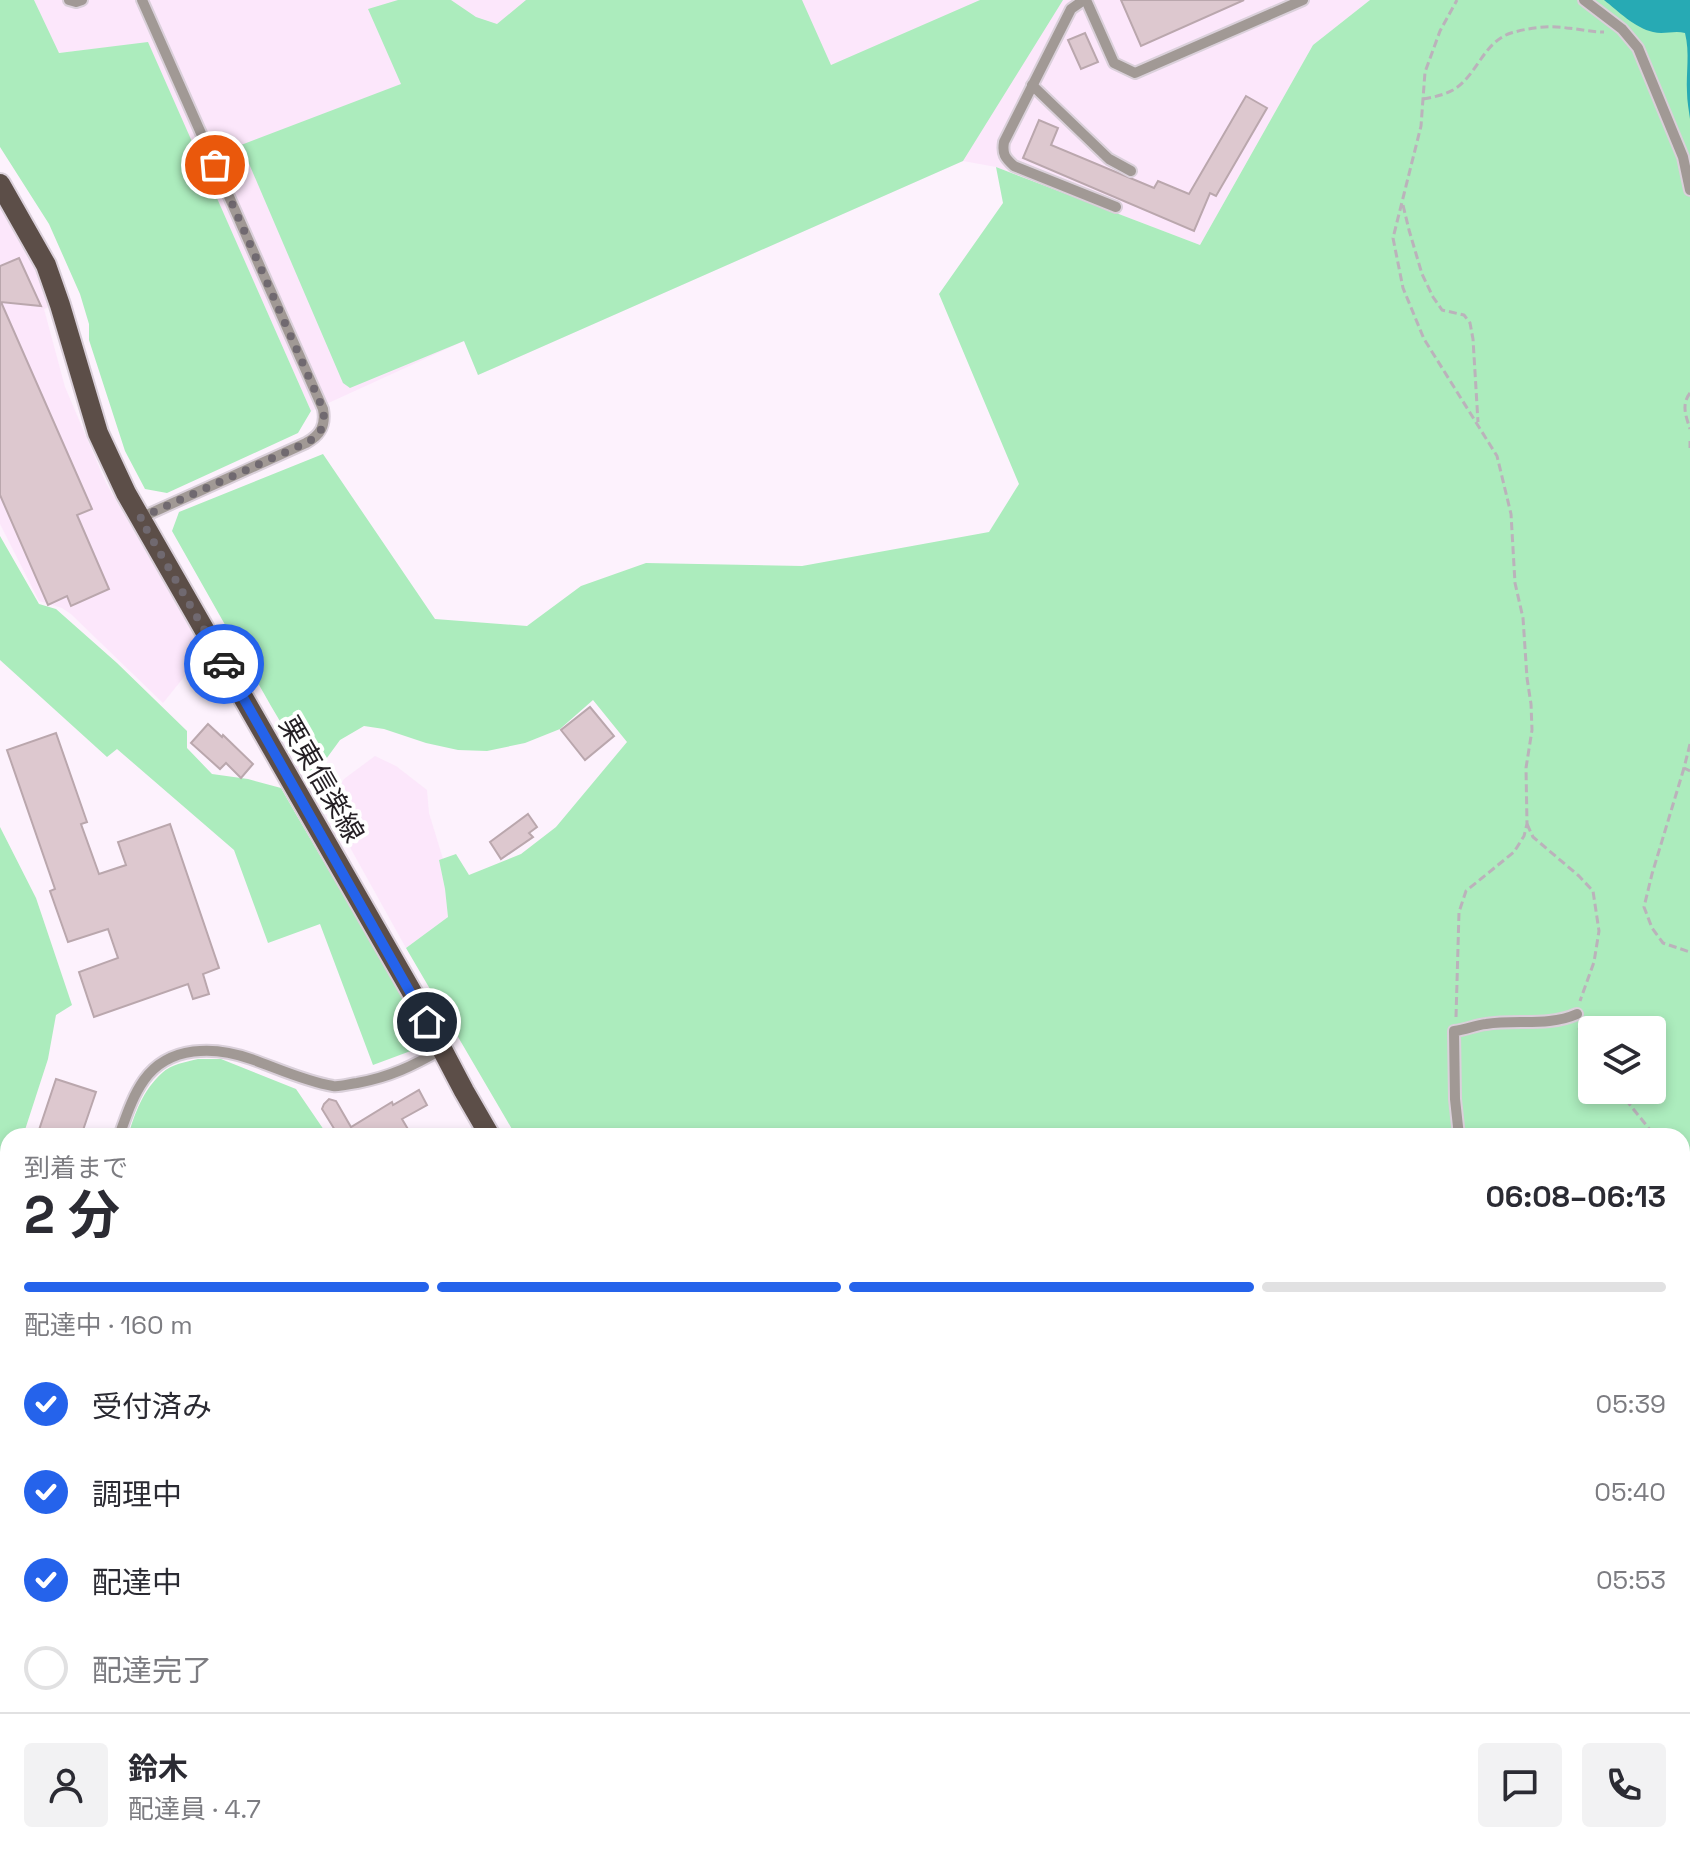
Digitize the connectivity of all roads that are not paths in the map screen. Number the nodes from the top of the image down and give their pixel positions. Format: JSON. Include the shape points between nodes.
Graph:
{"nodes":[{"id":1,"x":69,"y":0,"type":"edge"},
{"id":2,"x":82,"y":0,"type":"edge"},
{"id":3,"x":142,"y":0,"type":"edge"},
{"id":4,"x":1085,"y":0,"type":"edge"},
{"id":5,"x":1303,"y":0,"type":"edge"},
{"id":6,"x":1584,"y":0,"type":"edge"},
{"id":7,"x":1032,"y":85,"type":"junction"},
{"id":8,"x":1131,"y":171,"type":"dead end"},
{"id":9,"x":0,"y":184,"type":"edge"},
{"id":10,"x":1690,"y":190,"type":"edge"},
{"id":11,"x":1116,"y":207,"type":"dead end"},
{"id":12,"x":140,"y":518,"type":"junction"},
{"id":13,"x":1577,"y":1014,"type":"road end"},
{"id":14,"x":442,"y":1049,"type":"junction"},
{"id":15,"x":122,"y":1128,"type":"edge"},
{"id":16,"x":486,"y":1128,"type":"edge"},
{"id":17,"x":1458,"y":1128,"type":"edge"}],
"edges":[{"from":1,"to":2,"type":"lane"},
{"from":3,"to":12,"type":"lane","via":[[325,418],[316,437],[306,443]]},
{"from":4,"to":5,"type":"lane","via":[[1114,63],[1135,73]]},
{"from":4,"to":7,"type":"lane","via":[[1071,9]]},
{"from":6,"to":10,"type":"lane","via":[[1638,48],[1683,157]]},
{"from":7,"to":8,"type":"lane","via":[[1109,159]]},
{"from":7,"to":11,"type":"lane","via":[[1004,142],[1005,158]]},
{"from":9,"to":12,"type":"main road","name":"栗東信楽線","via":[[46,265],[98,433]]},
{"from":12,"to":14,"type":"main road","name":"栗東信楽線"},
{"from":13,"to":17,"type":"lane","via":[[1563,1020],[1454,1031]]},
{"from":14,"to":15,"type":"lane","via":[[382,1078],[335,1087],[232,1053],[189,1052],[167,1060],[145,1078]]},
{"from":14,"to":16,"type":"main road","name":"栗東信楽線"}]}
